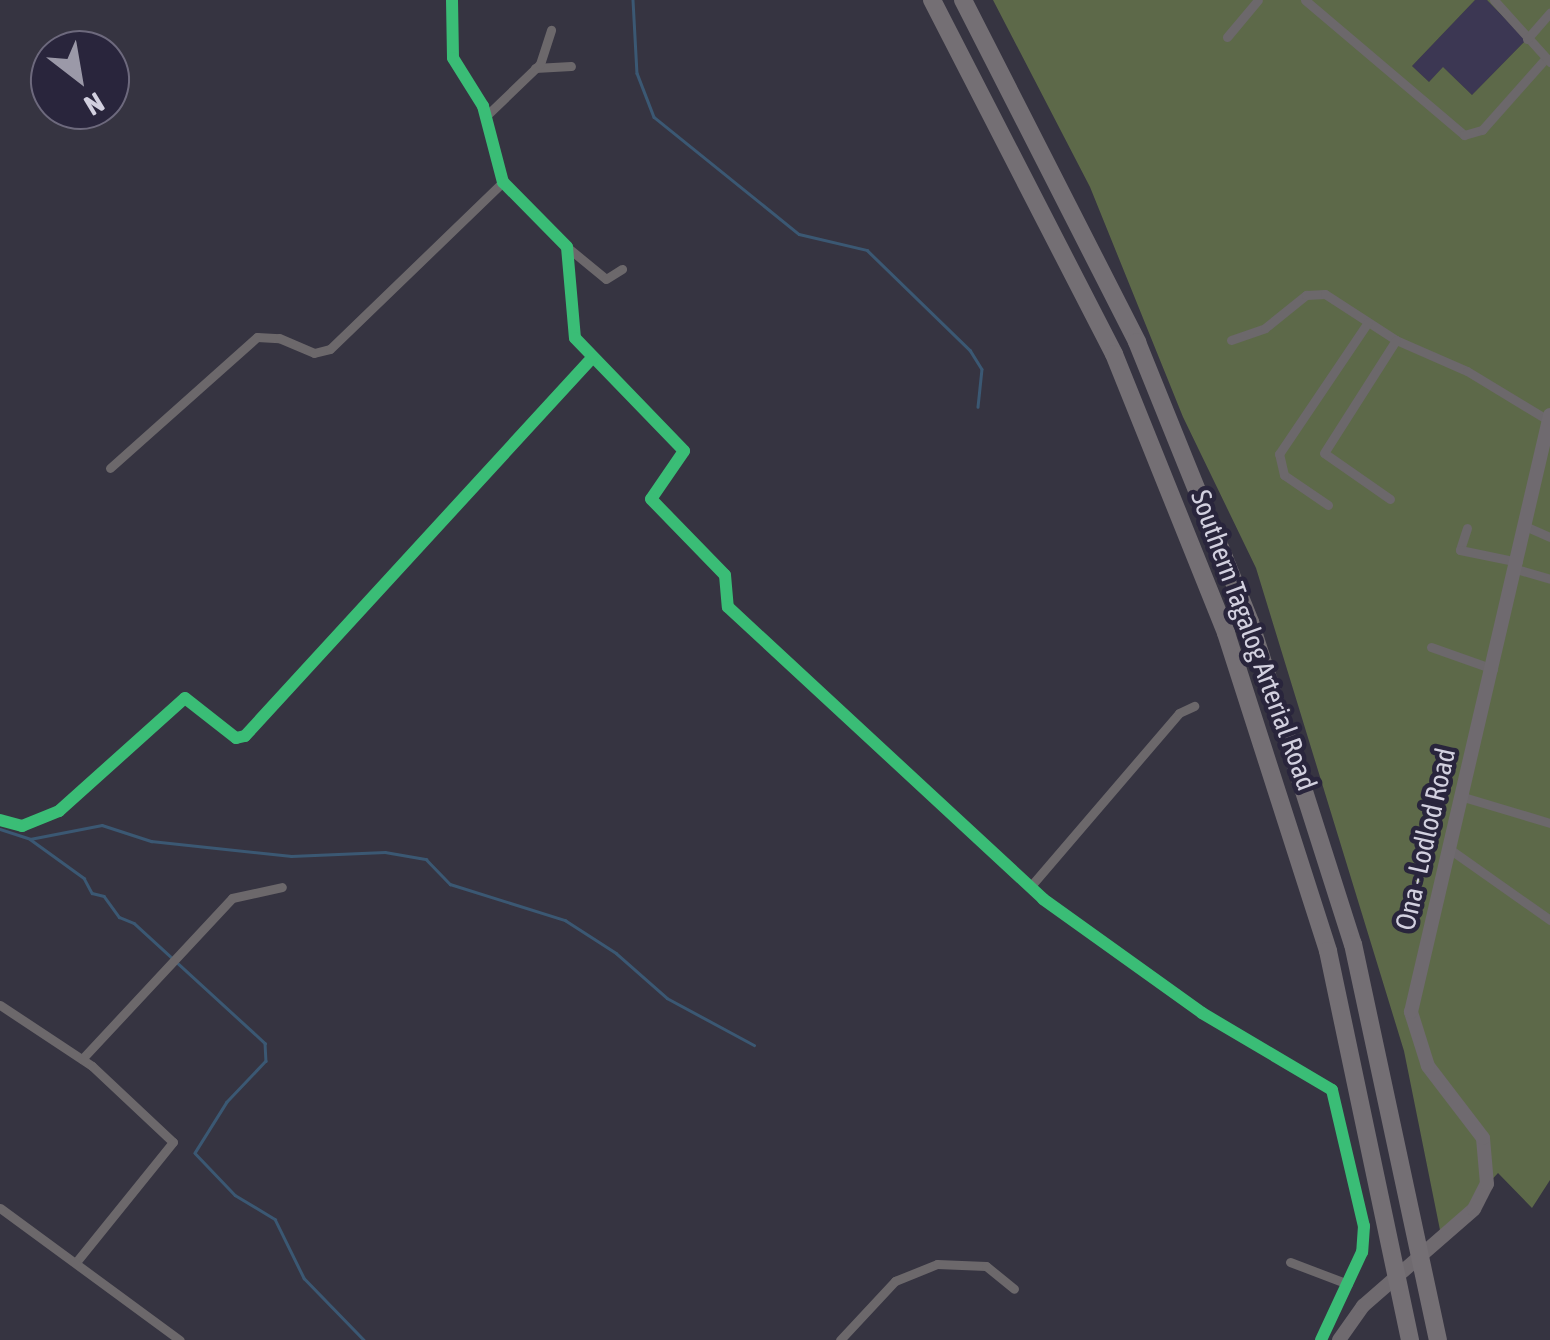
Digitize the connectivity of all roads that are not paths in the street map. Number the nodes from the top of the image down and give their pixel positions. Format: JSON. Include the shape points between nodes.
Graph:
{"nodes":[{"id":1,"x":452,"y":0,"type":"edge"},
{"id":2,"x":932,"y":0,"type":"edge"},
{"id":3,"x":963,"y":0,"type":"edge"},
{"id":4,"x":1258,"y":0,"type":"edge"},
{"id":5,"x":1305,"y":0,"type":"edge"},
{"id":6,"x":1494,"y":0,"type":"edge"},
{"id":7,"x":1550,"y":13,"type":"edge"},
{"id":8,"x":552,"y":30,"type":"dead end"},
{"id":9,"x":1227,"y":37,"type":"dead end"},
{"id":10,"x":1527,"y":39,"type":"junction"},
{"id":11,"x":1548,"y":60,"type":"edge"},
{"id":12,"x":571,"y":66,"type":"dead end"},
{"id":13,"x":535,"y":68,"type":"junction"},
{"id":14,"x":486,"y":116,"type":"junction"},
{"id":15,"x":502,"y":182,"type":"junction"},
{"id":16,"x":567,"y":247,"type":"junction"},
{"id":17,"x":622,"y":269,"type":"dead end"},
{"id":18,"x":1368,"y":322,"type":"junction"},
{"id":19,"x":1231,"y":340,"type":"dead end"},
{"id":20,"x":1396,"y":340,"type":"junction"},
{"id":21,"x":592,"y":358,"type":"junction"},
{"id":22,"x":1549,"y":418,"type":"edge"},
{"id":23,"x":110,"y":468,"type":"dead end"},
{"id":24,"x":1390,"y":499,"type":"dead end"},
{"id":25,"x":1328,"y":506,"type":"dead end"},
{"id":26,"x":1525,"y":526,"type":"junction"},
{"id":27,"x":1468,"y":528,"type":"dead end"},
{"id":28,"x":1550,"y":537,"type":"edge"},
{"id":29,"x":1517,"y":565,"type":"junction"},
{"id":30,"x":1550,"y":579,"type":"edge"},
{"id":31,"x":1431,"y":647,"type":"dead end"},
{"id":32,"x":1492,"y":669,"type":"junction"},
{"id":33,"x":1194,"y":706,"type":"dead end"},
{"id":34,"x":1460,"y":796,"type":"junction"},
{"id":35,"x":0,"y":820,"type":"edge"},
{"id":36,"x":1550,"y":823,"type":"edge"},
{"id":37,"x":1448,"y":848,"type":"junction"},
{"id":38,"x":282,"y":887,"type":"dead end"},
{"id":39,"x":1030,"y":888,"type":"junction"},
{"id":40,"x":1550,"y":920,"type":"edge"},
{"id":41,"x":0,"y":1005,"type":"edge"},
{"id":42,"x":82,"y":1058,"type":"junction"},
{"id":43,"x":0,"y":1208,"type":"edge"},
{"id":44,"x":76,"y":1262,"type":"junction"},
{"id":45,"x":1290,"y":1262,"type":"dead end"},
{"id":46,"x":1348,"y":1284,"type":"junction"},
{"id":47,"x":1014,"y":1289,"type":"dead end"},
{"id":48,"x":180,"y":1340,"type":"edge"},
{"id":49,"x":840,"y":1340,"type":"edge"},
{"id":50,"x":1321,"y":1340,"type":"edge"},
{"id":51,"x":1339,"y":1340,"type":"edge"},
{"id":52,"x":1410,"y":1340,"type":"edge"},
{"id":53,"x":1438,"y":1340,"type":"edge"}],
"edges":[{"from":1,"to":14,"type":"street","via":[[453,58]]},
{"from":2,"to":52,"type":"highway","name":"Southern Tagalog Arterial Road","via":[[1114,354],[1226,633],[1328,950]]},
{"from":3,"to":53,"type":"highway","name":"Southern Tagalog Arterial Road","via":[[1137,342],[1250,622],[1353,944]]},
{"from":4,"to":9,"type":"street"},
{"from":5,"to":11,"type":"street","via":[[1464,135],[1482,130]]},
{"from":6,"to":10,"type":"street"},
{"from":7,"to":10,"type":"street"},
{"from":8,"to":13,"type":"street"},
{"from":10,"to":11,"type":"street"},
{"from":12,"to":13,"type":"street"},
{"from":13,"to":14,"type":"street"},
{"from":14,"to":15,"type":"street"},
{"from":15,"to":16,"type":"street"},
{"from":15,"to":23,"type":"street","via":[[330,349],[314,354],[278,338],[257,337]]},
{"from":16,"to":17,"type":"street","via":[[606,279]]},
{"from":16,"to":21,"type":"street","via":[[572,328]]},
{"from":18,"to":19,"type":"street","via":[[1315,292],[1265,328]]},
{"from":18,"to":20,"type":"street"},
{"from":18,"to":25,"type":"street","via":[[1278,454],[1284,475]]},
{"from":20,"to":22,"type":"street"},
{"from":20,"to":24,"type":"street","via":[[1324,453]]},
{"from":21,"to":35,"type":"street","via":[[245,736],[236,738],[186,698],[59,811],[22,826]]},
{"from":21,"to":39,"type":"street","via":[[684,451],[651,499],[725,574],[728,607]]},
{"from":22,"to":26,"type":"main road","name":"Ona - Lodlod Road"},
{"from":26,"to":28,"type":"street"},
{"from":26,"to":29,"type":"main road","name":"Ona - Lodlod Road"},
{"from":27,"to":29,"type":"street","via":[[1460,550]]},
{"from":29,"to":30,"type":"street"},
{"from":29,"to":32,"type":"main road","name":"Ona - Lodlod Road"},
{"from":31,"to":32,"type":"street"},
{"from":32,"to":34,"type":"main road","name":"Ona - Lodlod Road"},
{"from":33,"to":39,"type":"street","via":[[1179,713]]},
{"from":34,"to":36,"type":"street"},
{"from":34,"to":37,"type":"main road","name":"Ona - Lodlod Road"},
{"from":37,"to":40,"type":"street"},
{"from":37,"to":51,"type":"main road","name":"Ona - Lodlod Road","via":[[1411,1012],[1437,1080],[1483,1138],[1488,1168],[1474,1209],[1375,1295]]},
{"from":38,"to":42,"type":"street","via":[[235,896]]},
{"from":39,"to":46,"type":"street","via":[[1202,1013],[1332,1090],[1364,1226]]},
{"from":41,"to":42,"type":"street"},
{"from":42,"to":44,"type":"street","via":[[173,1142]]},
{"from":43,"to":44,"type":"street"},
{"from":44,"to":48,"type":"street"},
{"from":45,"to":46,"type":"street"},
{"from":46,"to":50,"type":"street"},
{"from":47,"to":49,"type":"street","via":[[986,1266],[937,1264],[895,1282]]}]}
